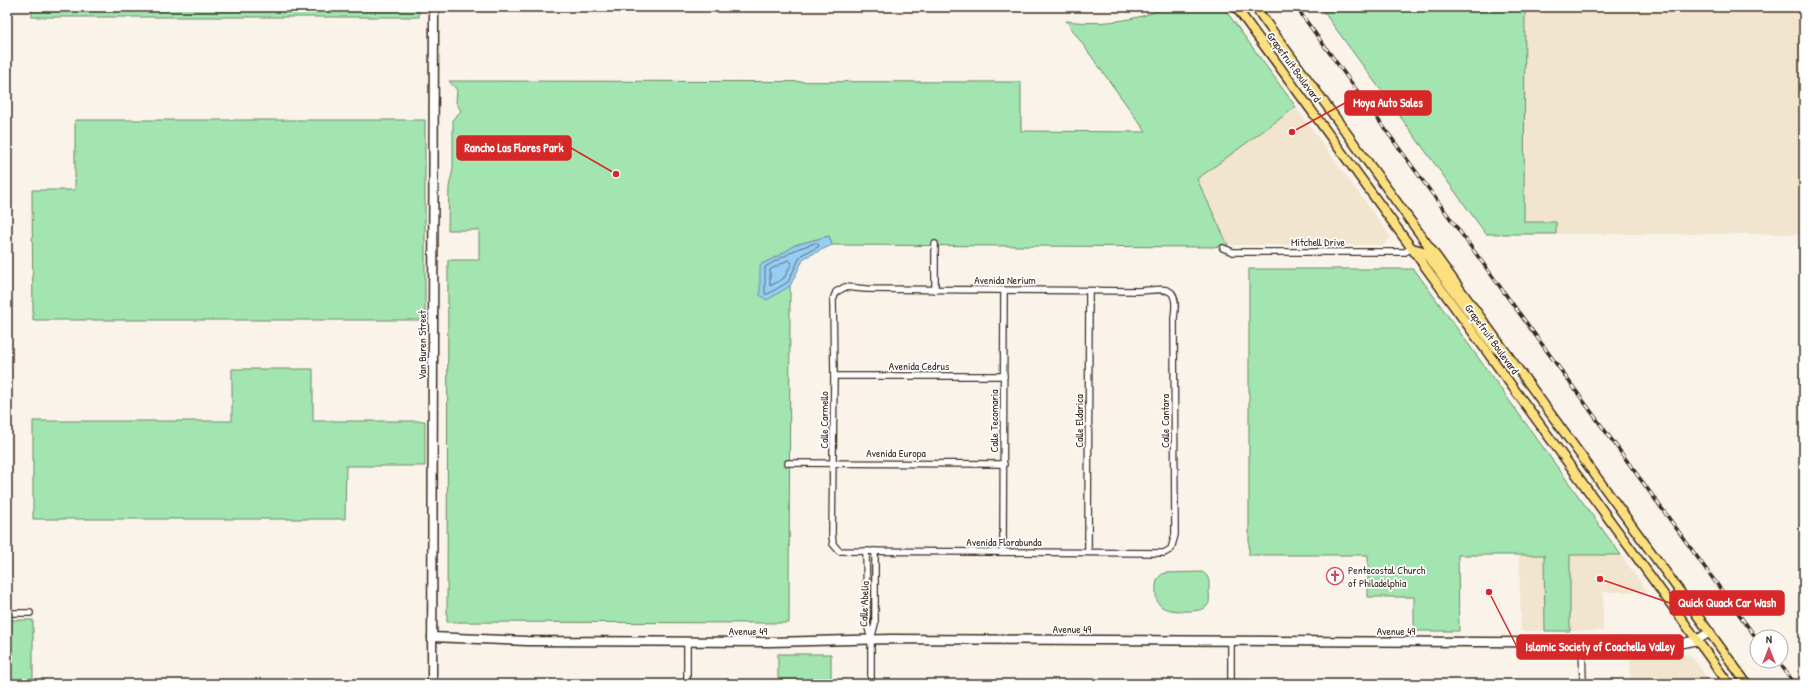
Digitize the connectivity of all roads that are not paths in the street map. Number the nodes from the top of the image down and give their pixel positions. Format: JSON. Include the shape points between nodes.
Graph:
{"nodes":[{"id":1,"x":434,"y":7,"type":"edge"},
{"id":2,"x":1236,"y":7,"type":"edge"},
{"id":3,"x":1255,"y":7,"type":"edge"},
{"id":4,"x":935,"y":244,"type":"dead end"},
{"id":5,"x":1223,"y":248,"type":"dead end"},
{"id":6,"x":1412,"y":248,"type":"junction"},
{"id":7,"x":935,"y":290,"type":"junction"},
{"id":8,"x":1004,"y":290,"type":"junction"},
{"id":9,"x":1090,"y":291,"type":"junction"},
{"id":10,"x":836,"y":292,"type":"joint"},
{"id":11,"x":1173,"y":294,"type":"joint"},
{"id":12,"x":1513,"y":363,"type":"junction"},
{"id":13,"x":834,"y":376,"type":"junction"},
{"id":14,"x":1004,"y":376,"type":"junction"},
{"id":15,"x":788,"y":463,"type":"dead end"},
{"id":16,"x":834,"y":463,"type":"junction"},
{"id":17,"x":1004,"y":464,"type":"junction"},
{"id":18,"x":836,"y":548,"type":"joint"},
{"id":19,"x":1171,"y":548,"type":"joint"},
{"id":20,"x":866,"y":551,"type":"junction"},
{"id":21,"x":875,"y":551,"type":"junction"},
{"id":22,"x":1003,"y":552,"type":"junction"},
{"id":23,"x":1088,"y":552,"type":"junction"},
{"id":24,"x":7,"y":613,"type":"edge"},
{"id":25,"x":30,"y":613,"type":"dead end"},
{"id":26,"x":1710,"y":632,"type":"junction"},
{"id":27,"x":432,"y":637,"type":"junction"},
{"id":28,"x":871,"y":640,"type":"junction"},
{"id":29,"x":1697,"y":640,"type":"junction"},
{"id":30,"x":1231,"y":641,"type":"junction"},
{"id":31,"x":687,"y":642,"type":"junction"},
{"id":32,"x":1582,"y":643,"type":"junction"},
{"id":33,"x":432,"y":684,"type":"edge"},
{"id":34,"x":687,"y":684,"type":"edge"},
{"id":35,"x":871,"y":684,"type":"edge"},
{"id":36,"x":1231,"y":684,"type":"edge"},
{"id":37,"x":1583,"y":684,"type":"edge"},
{"id":38,"x":1729,"y":684,"type":"edge"},
{"id":39,"x":1747,"y":684,"type":"edge"}],
"edges":[{"from":1,"to":27,"type":"street","name":"Van Buren Street"},
{"from":2,"to":6,"type":"main road","name":"Grapefruit Boulevard"},
{"from":3,"to":12,"type":"main road","name":"Grapefruit Boulevard"},
{"from":4,"to":7,"type":"street"},
{"from":5,"to":6,"type":"street","name":"Mitchell Drive","via":[[1234,252],[1405,252]]},
{"from":6,"to":12,"type":"main road","via":[[1423,251],[1493,346]]},
{"from":6,"to":29,"type":"main road","name":"Grapefruit Boulevard"},
{"from":7,"to":8,"type":"street","name":"Avenida Nerium"},
{"from":7,"to":10,"type":"street","name":"Avenida Nerium","via":[[845,287]]},
{"from":8,"to":9,"type":"street","name":"Avenida Nerium"},
{"from":8,"to":14,"type":"street","name":"Calle Tecomaria"},
{"from":9,"to":11,"type":"street","name":"Avenida Nerium","via":[[1164,289]]},
{"from":9,"to":23,"type":"street","name":"Calle Eldarica"},
{"from":10,"to":13,"type":"street","name":"Calle Carmello","via":[[833,300]]},
{"from":11,"to":19,"type":"street","name":"Calle Cantara","via":[[1176,302],[1175,535]]},
{"from":12,"to":26,"type":"main road","name":"Grapefruit Boulevard"},
{"from":13,"to":14,"type":"street","name":"Avenida Cedrus"},
{"from":13,"to":16,"type":"street","name":"Calle Carmello"},
{"from":14,"to":17,"type":"street","name":"Calle Tecomaria"},
{"from":15,"to":16,"type":"street","name":"Avenida Europa"},
{"from":16,"to":17,"type":"street","name":"Avenida Europa"},
{"from":16,"to":18,"type":"street","name":"Calle Carmello","via":[[832,540]]},
{"from":17,"to":22,"type":"street","name":"Calle Tecomaria"},
{"from":18,"to":20,"type":"street","name":"Avenida Florabunda","via":[[844,552]]},
{"from":19,"to":23,"type":"street","name":"Avenida Florabunda","via":[[1164,553]]},
{"from":20,"to":21,"type":"street","name":"Avenida Florabunda"},
{"from":20,"to":28,"type":"street","name":"Calle Abelia","via":[[866,624]]},
{"from":21,"to":22,"type":"street","name":"Avenida Florabunda"},
{"from":21,"to":28,"type":"street","name":"Calle Abelia","via":[[875,624]]},
{"from":22,"to":23,"type":"street","name":"Avenida Florabunda"},
{"from":24,"to":25,"type":"street"},
{"from":26,"to":29,"type":"street","name":"Avenue 49"},
{"from":26,"to":39,"type":"main road","name":"Grapefruit Boulevard"},
{"from":27,"to":31,"type":"street","name":"Avenue 49","via":[[527,641]]},
{"from":27,"to":33,"type":"street","name":"Van Buren Street"},
{"from":28,"to":30,"type":"street","name":"Avenue 49"},
{"from":28,"to":31,"type":"street","name":"Avenue 49"},
{"from":28,"to":35,"type":"street"},
{"from":29,"to":32,"type":"street","name":"Avenue 49","via":[[1684,643]]},
{"from":29,"to":38,"type":"main road","name":"Grapefruit Boulevard"},
{"from":30,"to":32,"type":"street","name":"Avenue 49"},
{"from":30,"to":36,"type":"street"},
{"from":31,"to":34,"type":"street"},
{"from":32,"to":37,"type":"street"}]}
